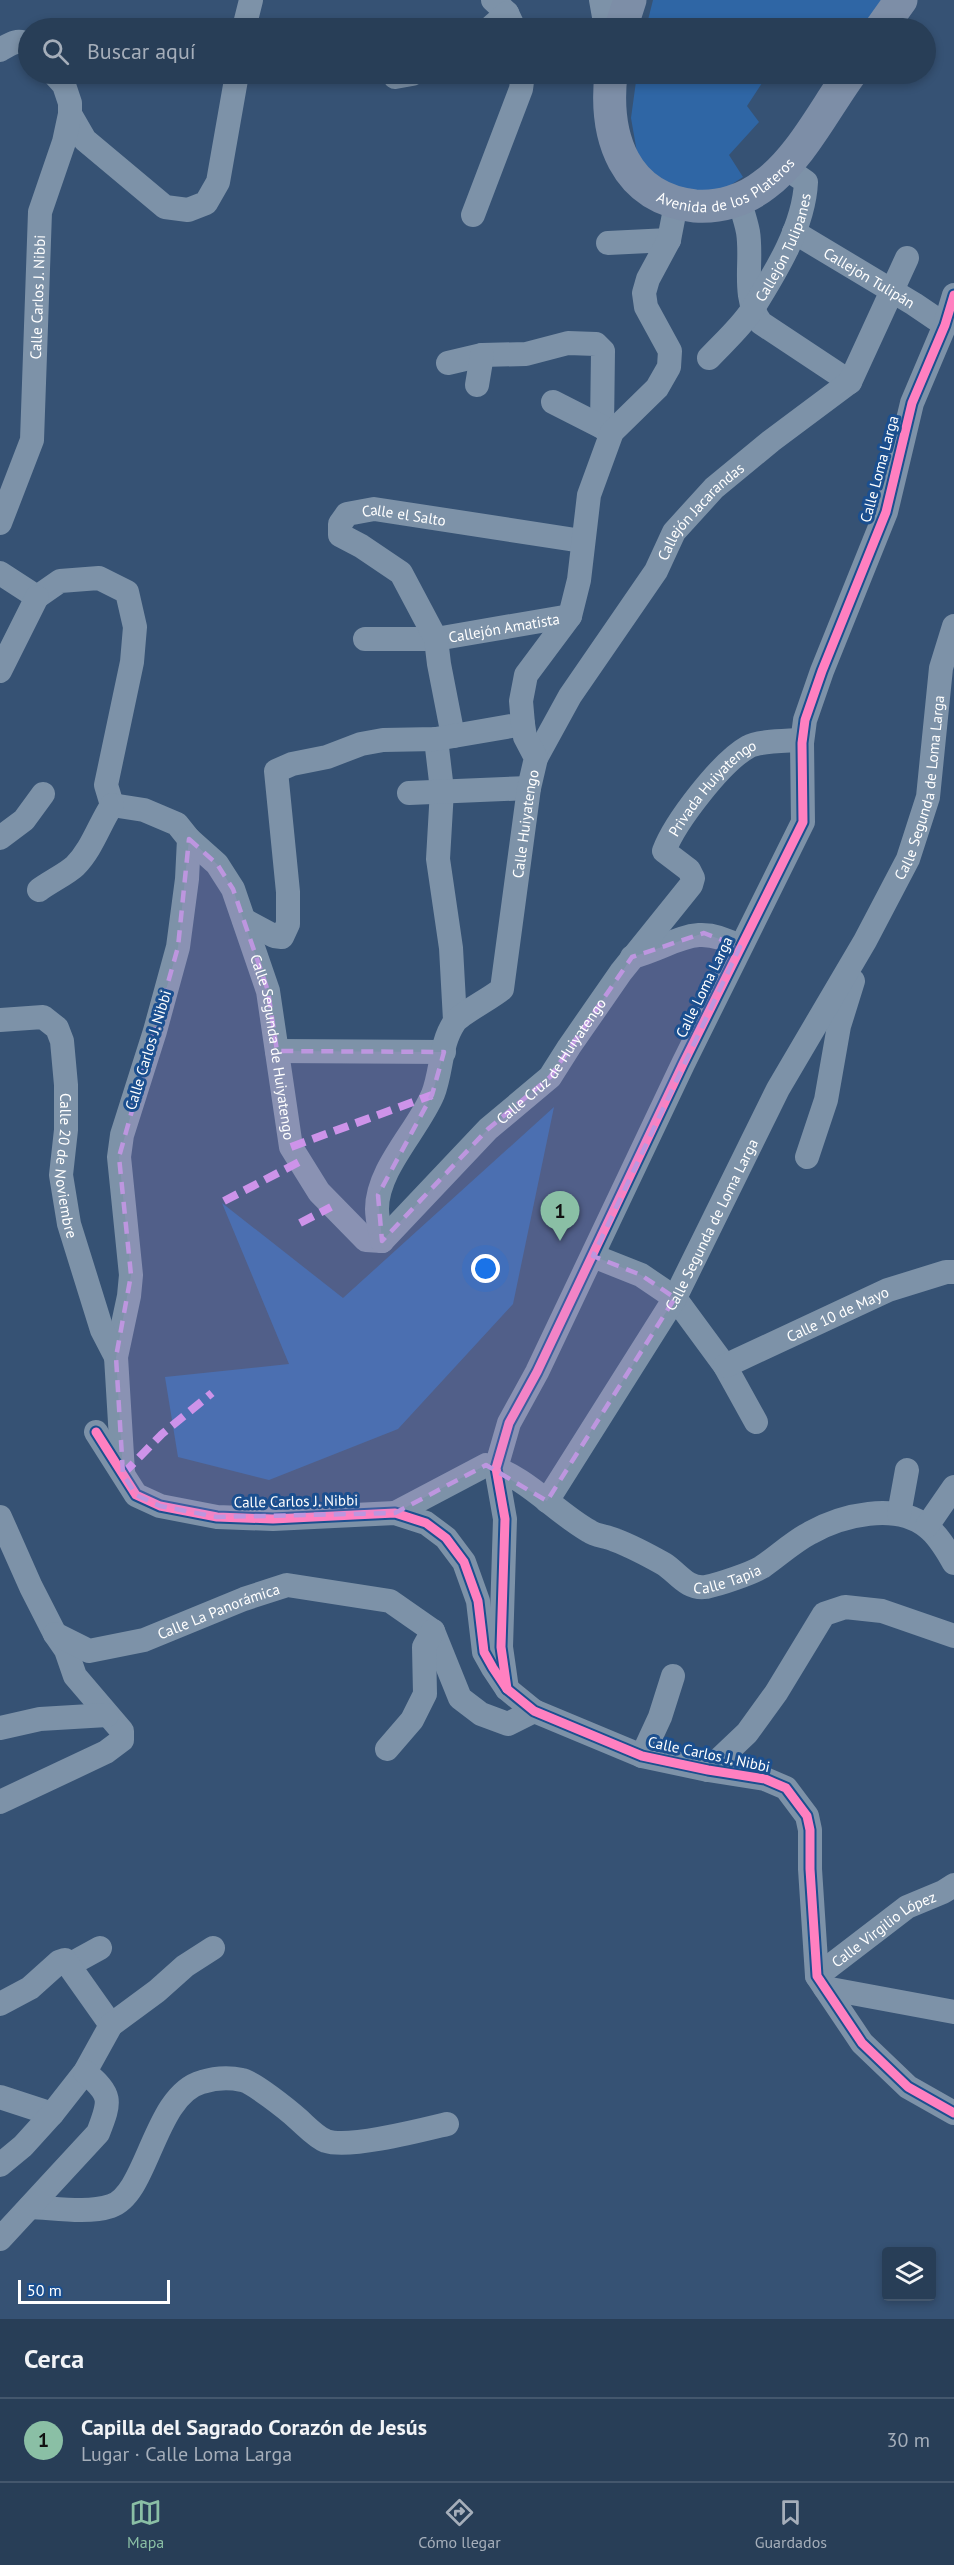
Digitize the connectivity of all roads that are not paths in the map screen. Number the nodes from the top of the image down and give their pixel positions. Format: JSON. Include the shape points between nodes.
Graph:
{"nodes":[{"id":1,"x":251,"y":0,"type":"edge"},
{"id":2,"x":602,"y":0,"type":"edge"},
{"id":3,"x":630,"y":0,"type":"edge"},
{"id":4,"x":900,"y":0,"type":"edge"},
{"id":5,"x":246,"y":18,"type":"edge"},
{"id":6,"x":605,"y":18,"type":"edge"},
{"id":7,"x":624,"y":18,"type":"edge"},
{"id":8,"x":888,"y":18,"type":"edge"},
{"id":9,"x":18,"y":42,"type":"edge"},
{"id":10,"x":0,"y":50,"type":"edge"},
{"id":11,"x":63,"y":84,"type":"edge"},
{"id":12,"x":235,"y":84,"type":"edge"},
{"id":13,"x":522,"y":84,"type":"edge"},
{"id":14,"x":611,"y":84,"type":"edge"},
{"id":15,"x":845,"y":84,"type":"edge"},
{"id":16,"x":74,"y":141,"type":"junction"},
{"id":17,"x":796,"y":175,"type":"junction"},
{"id":18,"x":739,"y":200,"type":"junction"},
{"id":19,"x":676,"y":204,"type":"junction"},
{"id":20,"x":473,"y":215,"type":"dead end"},
{"id":21,"x":794,"y":232,"type":"junction"},
{"id":22,"x":669,"y":240,"type":"junction"},
{"id":23,"x":608,"y":243,"type":"dead end"},
{"id":24,"x":907,"y":258,"type":"dead end"},
{"id":25,"x":891,"y":291,"type":"junction"},
{"id":26,"x":954,"y":295,"type":"edge"},
{"id":27,"x":752,"y":310,"type":"junction"},
{"id":28,"x":945,"y":325,"type":"junction"},
{"id":29,"x":482,"y":355,"type":"junction"},
{"id":30,"x":709,"y":358,"type":"dead end"},
{"id":31,"x":448,"y":363,"type":"dead end"},
{"id":32,"x":850,"y":382,"type":"junction"},
{"id":33,"x":477,"y":385,"type":"dead end"},
{"id":34,"x":562,"y":405,"type":"dead end"},
{"id":35,"x":607,"y":429,"type":"junction"},
{"id":36,"x":0,"y":523,"type":"edge"},
{"id":37,"x":582,"y":540,"type":"junction"},
{"id":38,"x":0,"y":573,"type":"edge"},
{"id":39,"x":37,"y":597,"type":"junction"},
{"id":40,"x":570,"y":616,"type":"junction"},
{"id":41,"x":954,"y":626,"type":"edge"},
{"id":42,"x":365,"y":639,"type":"dead end"},
{"id":43,"x":436,"y":639,"type":"junction"},
{"id":44,"x":0,"y":671,"type":"edge"},
{"id":45,"x":523,"y":724,"type":"junction"},
{"id":46,"x":444,"y":738,"type":"junction"},
{"id":47,"x":802,"y":743,"type":"junction"},
{"id":48,"x":536,"y":758,"type":"junction"},
{"id":49,"x":529,"y":788,"type":"junction"},
{"id":50,"x":442,"y":790,"type":"junction"},
{"id":51,"x":43,"y":794,"type":"dead end"},
{"id":52,"x":409,"y":794,"type":"dead end"},
{"id":53,"x":112,"y":805,"type":"junction"},
{"id":54,"x":0,"y":838,"type":"edge"},
{"id":55,"x":189,"y":839,"type":"junction"},
{"id":56,"x":39,"y":890,"type":"dead end"},
{"id":57,"x":244,"y":920,"type":"junction"},
{"id":58,"x":865,"y":941,"type":"junction"},
{"id":59,"x":740,"y":947,"type":"junction"},
{"id":60,"x":632,"y":957,"type":"junction"},
{"id":61,"x":0,"y":1020,"type":"edge"},
{"id":62,"x":455,"y":1020,"type":"junction"},
{"id":63,"x":277,"y":1051,"type":"junction"},
{"id":64,"x":444,"y":1052,"type":"junction"},
{"id":65,"x":807,"y":1157,"type":"dead end"},
{"id":66,"x":382,"y":1241,"type":"junction"},
{"id":67,"x":593,"y":1256,"type":"junction"},
{"id":68,"x":954,"y":1272,"type":"edge"},
{"id":69,"x":675,"y":1298,"type":"junction"},
{"id":70,"x":116,"y":1357,"type":"junction"},
{"id":71,"x":726,"y":1366,"type":"junction"},
{"id":72,"x":756,"y":1422,"type":"dead end"},
{"id":73,"x":96,"y":1432,"type":"dead end"},
{"id":74,"x":496,"y":1468,"type":"junction"},
{"id":75,"x":906,"y":1470,"type":"dead end"},
{"id":76,"x":123,"y":1474,"type":"junction"},
{"id":77,"x":954,"y":1487,"type":"edge"},
{"id":78,"x":547,"y":1501,"type":"junction"},
{"id":79,"x":395,"y":1513,"type":"junction"},
{"id":80,"x":899,"y":1514,"type":"junction"},
{"id":81,"x":0,"y":1517,"type":"edge"},
{"id":82,"x":927,"y":1526,"type":"junction"},
{"id":83,"x":954,"y":1563,"type":"edge"},
{"id":84,"x":434,"y":1631,"type":"junction"},
{"id":85,"x":55,"y":1634,"type":"junction"},
{"id":86,"x":954,"y":1636,"type":"edge"},
{"id":87,"x":673,"y":1677,"type":"dead end"},
{"id":88,"x":507,"y":1689,"type":"junction"},
{"id":89,"x":534,"y":1711,"type":"junction"},
{"id":90,"x":107,"y":1715,"type":"junction"},
{"id":91,"x":0,"y":1728,"type":"edge"},
{"id":92,"x":387,"y":1749,"type":"dead end"},
{"id":93,"x":642,"y":1756,"type":"junction"},
{"id":94,"x":708,"y":1770,"type":"junction"},
{"id":95,"x":0,"y":1802,"type":"edge"},
{"id":96,"x":954,"y":1885,"type":"edge"},
{"id":97,"x":100,"y":1948,"type":"dead end"},
{"id":98,"x":213,"y":1948,"type":"dead end"},
{"id":99,"x":67,"y":1963,"type":"junction"},
{"id":100,"x":821,"y":1982,"type":"junction"},
{"id":101,"x":0,"y":2004,"type":"edge"},
{"id":102,"x":954,"y":2012,"type":"edge"},
{"id":103,"x":111,"y":2025,"type":"junction"},
{"id":104,"x":85,"y":2072,"type":"junction"},
{"id":105,"x":0,"y":2097,"type":"edge"},
{"id":106,"x":954,"y":2113,"type":"edge"},
{"id":107,"x":52,"y":2114,"type":"junction"},
{"id":108,"x":447,"y":2124,"type":"dead end"},
{"id":109,"x":0,"y":2165,"type":"edge"},
{"id":110,"x":30,"y":2206,"type":"junction"},
{"id":111,"x":0,"y":2239,"type":"edge"}],
"edges":[{"from":1,"to":5,"type":"street"},
{"from":2,"to":6,"type":"street"},
{"from":3,"to":7,"type":"main road"},
{"from":4,"to":8,"type":"main road"},
{"from":9,"to":10,"type":"street"},
{"from":11,"to":16,"type":"street","name":"Calle Carlos J. Nibbi","via":[[70,103]]},
{"from":12,"to":16,"type":"street","via":[[218,182],[206,203],[188,210],[165,207]]},
{"from":13,"to":20,"type":"street"},
{"from":14,"to":19,"type":"main road","name":"Avenida de los Plateros","via":[[614,140],[623,158],[645,188]]},
{"from":15,"to":17,"type":"main road","name":"Avenida de los Plateros"},
{"from":16,"to":36,"type":"street","name":"Calle Carlos J. Nibbi","via":[[40,212],[32,440]]},
{"from":17,"to":18,"type":"main road","name":"Avenida de los Plateros"},
{"from":17,"to":21,"type":"street","name":"Callejón Tulipanes","via":[[805,198]]},
{"from":18,"to":19,"type":"main road","name":"Avenida de los Plateros","via":[[702,207]]},
{"from":18,"to":27,"type":"street","via":[[748,232]]},
{"from":19,"to":22,"type":"street","name":"Calle Huiyatengo"},
{"from":21,"to":25,"type":"street","name":"Callejón Tulipán"},
{"from":21,"to":27,"type":"street","name":"Callejón Tulipanes"},
{"from":22,"to":23,"type":"street"},
{"from":22,"to":35,"type":"street","name":"Calle Huiyatengo","via":[[644,293],[646,307],[670,351],[669,367],[657,388]]},
{"from":24,"to":25,"type":"street","name":"Callejón Jacarandas"},
{"from":25,"to":28,"type":"street","name":"Callejón Tulipán"},
{"from":25,"to":32,"type":"street","name":"Callejón Jacarandas"},
{"from":26,"to":28,"type":"street","name":"Calle Loma Larga"},
{"from":27,"to":30,"type":"street","name":"Callejón Tulipanes"},
{"from":27,"to":32,"type":"street","via":[[761,323]]},
{"from":28,"to":47,"type":"street","name":"Calle Loma Larga","via":[[912,404],[885,512],[822,671],[805,720]]},
{"from":29,"to":31,"type":"street"},
{"from":29,"to":33,"type":"street"},
{"from":29,"to":35,"type":"street","via":[[526,354],[568,343],[596,344],[603,351]]},
{"from":32,"to":48,"type":"street","name":"Callejón Jacarandas","via":[[714,488],[674,531],[656,571],[570,696]]},
{"from":34,"to":35,"type":"street"},
{"from":35,"to":37,"type":"street","name":"Calle Huiyatengo","via":[[589,495]]},
{"from":37,"to":40,"type":"street","name":"Calle Huiyatengo","via":[[579,580]]},
{"from":37,"to":43,"type":"street","name":"Calle el Salto","via":[[374,509],[347,514],[340,524],[340,536],[401,573]]},
{"from":38,"to":39,"type":"street"},
{"from":39,"to":44,"type":"street"},
{"from":39,"to":53,"type":"street","via":[[60,581],[99,578],[127,592],[135,627],[132,662],[106,785]]},
{"from":40,"to":43,"type":"street","name":"Callejón Amatista"},
{"from":40,"to":45,"type":"street","name":"Calle Huiyatengo","via":[[526,675],[521,701]]},
{"from":41,"to":58,"type":"street","name":"Calle Segunda de Loma Larga","via":[[941,668],[928,797],[908,859]]},
{"from":42,"to":43,"type":"street","name":"Callejón Amatista"},
{"from":43,"to":46,"type":"street","name":"Calle el Salto"},
{"from":45,"to":46,"type":"street"},
{"from":45,"to":48,"type":"street","name":"Calle Huiyatengo"},
{"from":46,"to":50,"type":"street","name":"Calle el Salto"},
{"from":46,"to":57,"type":"street","via":[[361,744],[276,771],[288,924],[282,937]]},
{"from":47,"to":59,"type":"street","name":"Calle Loma Larga","via":[[803,822]]},
{"from":47,"to":60,"type":"street","name":"Privada Huiyatengo","via":[[799,740],[750,746],[719,770],[678,825],[664,851],[689,870],[693,878],[690,885]]},
{"from":48,"to":49,"type":"street","name":"Calle Huiyatengo"},
{"from":49,"to":50,"type":"street"},
{"from":49,"to":62,"type":"street","name":"Calle Huiyatengo","via":[[502,989]]},
{"from":50,"to":52,"type":"street"},
{"from":50,"to":62,"type":"street","name":"Calle el Salto","via":[[438,859],[451,948]]},
{"from":51,"to":54,"type":"street","via":[[24,820]]},
{"from":53,"to":55,"type":"street","via":[[144,810],[177,824]]},
{"from":53,"to":56,"type":"street","via":[[74,868]]},
{"from":55,"to":57,"type":"street","via":[[218,864],[233,889]]},
{"from":55,"to":70,"type":"street","name":"Calle Carlos J. Nibbi","via":[[178,947],[122,1135],[119,1176],[130,1275],[128,1305]]},
{"from":57,"to":63,"type":"street","name":"Calle Segunda de Huiyatengo","via":[[268,991]]},
{"from":58,"to":65,"type":"street","name":"Calle Segunda de Loma Larga","via":[[839,1026],[826,1100]]},
{"from":58,"to":69,"type":"street","name":"Calle Segunda de Loma Larga","via":[[778,1089]]},
{"from":59,"to":60,"type":"street","via":[[704,933]]},
{"from":59,"to":67,"type":"street","name":"Calle Loma Larga"},
{"from":60,"to":66,"type":"street","name":"Calle Cruz de Huiyatengo","via":[[550,1077],[488,1129]]},
{"from":61,"to":70,"type":"street","name":"Calle 20 de Noviembre","via":[[43,1017],[57,1028],[62,1041],[66,1130],[61,1175],[69,1224],[102,1330]]},
{"from":62,"to":64,"type":"street"},
{"from":63,"to":64,"type":"street"},
{"from":63,"to":66,"type":"street","name":"Calle Segunda de Huiyatengo","via":[[291,1147],[331,1207],[366,1240]]},
{"from":64,"to":66,"type":"street","via":[[432,1095],[378,1195]]},
{"from":67,"to":69,"type":"street","via":[[641,1275]]},
{"from":67,"to":74,"type":"street","name":"Calle Loma Larga","via":[[509,1424]]},
{"from":68,"to":71,"type":"street","name":"Calle 10 de Mayo","via":[[888,1290]]},
{"from":69,"to":71,"type":"street"},
{"from":69,"to":78,"type":"street","name":"Calle Segunda de Loma Larga"},
{"from":70,"to":76,"type":"street","name":"Calle Carlos J. Nibbi"},
{"from":71,"to":72,"type":"street"},
{"from":73,"to":76,"type":"street"},
{"from":74,"to":78,"type":"street","name":"Calle Tapia"},
{"from":74,"to":79,"type":"street","via":[[486,1465]]},
{"from":74,"to":88,"type":"street","name":"Calle Loma Larga","via":[[505,1519],[501,1647]]},
{"from":75,"to":80,"type":"street"},
{"from":76,"to":79,"type":"street","name":"Calle Carlos J. Nibbi","via":[[136,1495],[160,1506],[217,1517],[273,1519]]},
{"from":77,"to":82,"type":"street"},
{"from":78,"to":80,"type":"street","name":"Calle Tapia","via":[[590,1532],[651,1557],[696,1587],[759,1569],[809,1533],[837,1521],[863,1515]]},
{"from":79,"to":88,"type":"street","name":"Calle Carlos J. Nibbi","via":[[426,1523],[446,1538],[464,1562],[477,1601],[484,1652]]},
{"from":80,"to":82,"type":"street","name":"Calle Tapia"},
{"from":81,"to":85,"type":"street"},
{"from":82,"to":83,"type":"street"},
{"from":84,"to":85,"type":"street","name":"Calle La Panorámica","via":[[390,1601],[287,1585],[133,1642],[89,1651]]},
{"from":84,"to":89,"type":"street","via":[[460,1698],[481,1714],[508,1724]]},
{"from":84,"to":92,"type":"street","via":[[424,1647],[425,1694],[412,1720]]},
{"from":85,"to":90,"type":"street","via":[[66,1650],[75,1677]]},
{"from":86,"to":94,"type":"street","via":[[882,1611],[845,1607],[824,1614],[759,1717]]},
{"from":87,"to":93,"type":"street"},
{"from":88,"to":89,"type":"street","name":"Calle Carlos J. Nibbi"},
{"from":89,"to":93,"type":"street","name":"Calle Carlos J. Nibbi"},
{"from":90,"to":91,"type":"street","via":[[40,1719]]},
{"from":90,"to":95,"type":"street","via":[[122,1731],[122,1740],[106,1752]]},
{"from":93,"to":94,"type":"street","name":"Calle Carlos J. Nibbi"},
{"from":94,"to":100,"type":"street","name":"Calle Carlos J. Nibbi","via":[[765,1779],[786,1788],[807,1816]]},
{"from":96,"to":100,"type":"street","name":"Calle Virgilio López","via":[[907,1907]]},
{"from":97,"to":99,"type":"street"},
{"from":98,"to":103,"type":"street"},
{"from":99,"to":101,"type":"street","via":[[59,1962],[30,1988]]},
{"from":99,"to":103,"type":"street"},
{"from":100,"to":102,"type":"street"},
{"from":100,"to":106,"type":"street","via":[[862,2043],[908,2087]]},
{"from":103,"to":104,"type":"street"},
{"from":104,"to":107,"type":"street"},
{"from":104,"to":110,"type":"street","via":[[104,2088],[106,2114],[98,2133]]},
{"from":105,"to":107,"type":"street"},
{"from":107,"to":109,"type":"street"},
{"from":108,"to":110,"type":"street","via":[[335,2143],[324,2140],[244,2080],[220,2078],[198,2083],[179,2097],[126,2198],[111,2206],[78,2210]]},
{"from":110,"to":111,"type":"street"}]}
